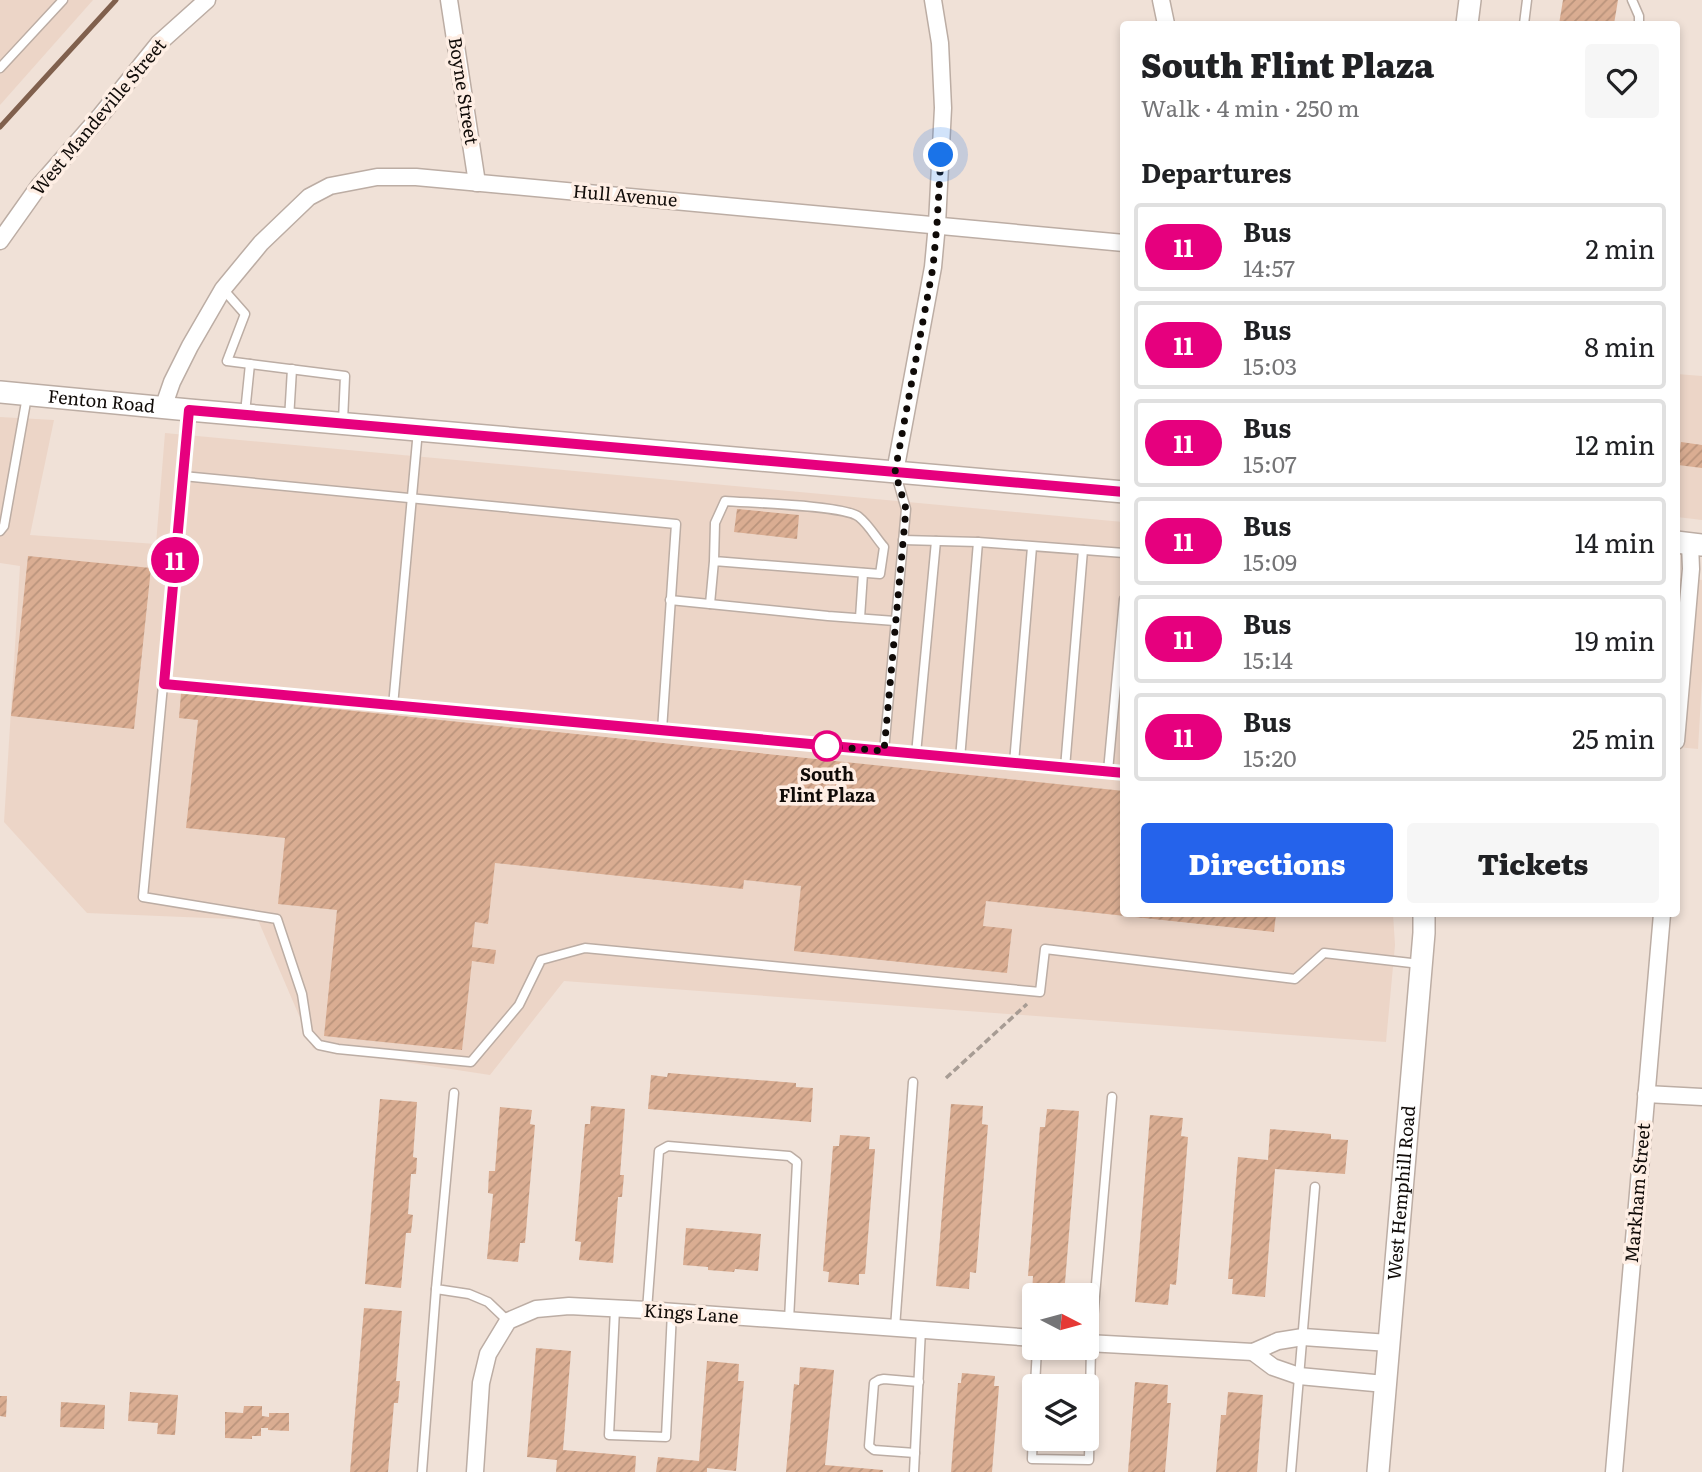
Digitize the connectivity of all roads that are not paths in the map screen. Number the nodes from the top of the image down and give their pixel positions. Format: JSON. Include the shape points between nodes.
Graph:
{"nodes":[{"id":1,"x":63,"y":0,"type":"edge"},
{"id":2,"x":208,"y":0,"type":"edge"},
{"id":3,"x":449,"y":0,"type":"edge"},
{"id":4,"x":933,"y":0,"type":"edge"},
{"id":5,"x":1161,"y":0,"type":"edge"},
{"id":6,"x":1470,"y":0,"type":"edge"},
{"id":7,"x":1527,"y":0,"type":"edge"},
{"id":8,"x":1632,"y":0,"type":"edge"},
{"id":9,"x":1165,"y":21,"type":"edge"},
{"id":10,"x":1467,"y":21,"type":"edge"},
{"id":11,"x":1524,"y":21,"type":"edge"},
{"id":12,"x":1641,"y":21,"type":"edge"},
{"id":13,"x":0,"y":68,"type":"edge"},
{"id":14,"x":477,"y":183,"type":"junction"},
{"id":15,"x":937,"y":224,"type":"junction"},
{"id":16,"x":0,"y":241,"type":"edge"},
{"id":17,"x":1120,"y":243,"type":"edge"},
{"id":18,"x":223,"y":289,"type":"junction"},
{"id":19,"x":250,"y":364,"type":"junction"},
{"id":20,"x":292,"y":369,"type":"junction"},
{"id":21,"x":0,"y":392,"type":"edge"},
{"id":22,"x":26,"y":402,"type":"dead end"},
{"id":23,"x":163,"y":408,"type":"junction"},
{"id":24,"x":189,"y":410,"type":"junction"},
{"id":25,"x":245,"y":415,"type":"junction"},
{"id":26,"x":289,"y":419,"type":"junction"},
{"id":27,"x":343,"y":424,"type":"junction"},
{"id":28,"x":418,"y":430,"type":"junction"},
{"id":29,"x":895,"y":472,"type":"junction"},
{"id":30,"x":183,"y":476,"type":"junction"},
{"id":31,"x":1120,"y":492,"type":"edge"},
{"id":32,"x":412,"y":497,"type":"junction"},
{"id":33,"x":0,"y":531,"type":"edge"},
{"id":34,"x":903,"y":540,"type":"junction"},
{"id":35,"x":936,"y":541,"type":"junction"},
{"id":36,"x":978,"y":542,"type":"junction"},
{"id":37,"x":1689,"y":543,"type":"edge"},
{"id":38,"x":1032,"y":547,"type":"junction"},
{"id":39,"x":1083,"y":550,"type":"junction"},
{"id":40,"x":1120,"y":553,"type":"edge"},
{"id":41,"x":714,"y":561,"type":"junction"},
{"id":42,"x":863,"y":573,"type":"junction"},
{"id":43,"x":670,"y":600,"type":"junction"},
{"id":44,"x":710,"y":604,"type":"junction"},
{"id":45,"x":860,"y":618,"type":"junction"},
{"id":46,"x":895,"y":621,"type":"junction"},
{"id":47,"x":1120,"y":642,"type":"edge"},
{"id":48,"x":164,"y":684,"type":"junction"},
{"id":49,"x":1680,"y":695,"type":"edge"},
{"id":50,"x":393,"y":705,"type":"junction"},
{"id":51,"x":663,"y":730,"type":"junction"},
{"id":52,"x":884,"y":751,"type":"junction"},
{"id":53,"x":916,"y":754,"type":"junction"},
{"id":54,"x":960,"y":759,"type":"junction"},
{"id":55,"x":1014,"y":763,"type":"junction"},
{"id":56,"x":1065,"y":768,"type":"junction"},
{"id":57,"x":1108,"y":771,"type":"junction"},
{"id":58,"x":1120,"y":772,"type":"edge"},
{"id":59,"x":1424,"y":917,"type":"edge"},
{"id":60,"x":1662,"y":917,"type":"edge"},
{"id":61,"x":1421,"y":964,"type":"junction"},
{"id":62,"x":913,"y":1082,"type":"dead end"},
{"id":63,"x":454,"y":1093,"type":"dead end"},
{"id":64,"x":1646,"y":1094,"type":"junction"},
{"id":65,"x":1112,"y":1097,"type":"dead end"},
{"id":66,"x":1702,"y":1097,"type":"edge"},
{"id":67,"x":1315,"y":1187,"type":"dead end"},
{"id":68,"x":1095,"y":1283,"type":"edge"},
{"id":69,"x":436,"y":1289,"type":"junction"},
{"id":70,"x":615,"y":1309,"type":"junction"},
{"id":71,"x":647,"y":1310,"type":"junction"},
{"id":72,"x":672,"y":1312,"type":"junction"},
{"id":73,"x":789,"y":1320,"type":"junction"},
{"id":74,"x":508,"y":1321,"type":"junction"},
{"id":75,"x":895,"y":1328,"type":"junction"},
{"id":76,"x":921,"y":1329,"type":"junction"},
{"id":77,"x":1303,"y":1337,"type":"junction"},
{"id":78,"x":1022,"y":1338,"type":"edge"},
{"id":79,"x":1389,"y":1343,"type":"junction"},
{"id":80,"x":1099,"y":1344,"type":"edge"},
{"id":81,"x":1254,"y":1352,"type":"junction"},
{"id":82,"x":1299,"y":1376,"type":"junction"},
{"id":83,"x":919,"y":1382,"type":"junction"},
{"id":84,"x":1385,"y":1384,"type":"junction"},
{"id":85,"x":1032,"y":1451,"type":"edge"},
{"id":86,"x":1089,"y":1451,"type":"edge"},
{"id":87,"x":915,"y":1453,"type":"junction"},
{"id":88,"x":422,"y":1472,"type":"edge"},
{"id":89,"x":475,"y":1472,"type":"edge"},
{"id":90,"x":914,"y":1472,"type":"edge"},
{"id":91,"x":1291,"y":1472,"type":"edge"},
{"id":92,"x":1378,"y":1472,"type":"edge"},
{"id":93,"x":1614,"y":1472,"type":"edge"}],
"edges":[{"from":1,"to":13,"type":"lane"},
{"from":2,"to":16,"type":"street","name":"West Mandeville Street","via":[[159,43],[39,186]]},
{"from":3,"to":14,"type":"street","name":"Boyne Street"},
{"from":4,"to":15,"type":"street","via":[[943,108]]},
{"from":5,"to":9,"type":"street"},
{"from":6,"to":10,"type":"street"},
{"from":7,"to":11,"type":"lane"},
{"from":8,"to":12,"type":"lane"},
{"from":14,"to":15,"type":"street","name":"Hull Avenue"},
{"from":14,"to":18,"type":"street","name":"Hull Avenue","via":[[377,177],[330,186],[309,197],[261,243]]},
{"from":15,"to":17,"type":"street","name":"Hull Avenue"},
{"from":15,"to":29,"type":"street"},
{"from":18,"to":19,"type":"lane","via":[[245,314],[227,361]]},
{"from":18,"to":23,"type":"street","name":"Hull Avenue","via":[[172,382]]},
{"from":19,"to":20,"type":"lane"},
{"from":19,"to":25,"type":"lane"},
{"from":20,"to":26,"type":"lane"},
{"from":20,"to":27,"type":"lane","via":[[345,376]]},
{"from":21,"to":23,"type":"street","name":"Fenton Road"},
{"from":22,"to":33,"type":"lane","via":[[5,526]]},
{"from":23,"to":24,"type":"street","name":"Fenton Road"},
{"from":24,"to":25,"type":"street","name":"Fenton Road"},
{"from":24,"to":30,"type":"lane"},
{"from":25,"to":26,"type":"street","name":"Fenton Road"},
{"from":26,"to":27,"type":"street","name":"Fenton Road"},
{"from":27,"to":28,"type":"street","name":"Fenton Road"},
{"from":28,"to":29,"type":"street","name":"Fenton Road"},
{"from":28,"to":32,"type":"lane"},
{"from":29,"to":31,"type":"street","name":"Fenton Road"},
{"from":29,"to":34,"type":"lane","via":[[906,509]]},
{"from":30,"to":32,"type":"lane"},
{"from":30,"to":48,"type":"lane"},
{"from":32,"to":43,"type":"lane","via":[[676,524]]},
{"from":32,"to":50,"type":"lane"},
{"from":34,"to":35,"type":"lane"},
{"from":34,"to":46,"type":"lane"},
{"from":35,"to":36,"type":"lane"},
{"from":35,"to":53,"type":"lane"},
{"from":36,"to":38,"type":"lane"},
{"from":36,"to":54,"type":"lane"},
{"from":37,"to":49,"type":"street","via":[[1691,569]]},
{"from":38,"to":39,"type":"lane"},
{"from":38,"to":55,"type":"lane"},
{"from":39,"to":40,"type":"lane"},
{"from":39,"to":56,"type":"lane"},
{"from":41,"to":42,"type":"lane"},
{"from":41,"to":42,"type":"lane","via":[[715,523],[724,501],[781,504],[858,516],[884,547],[880,574]]},
{"from":41,"to":44,"type":"lane"},
{"from":42,"to":45,"type":"lane"},
{"from":43,"to":44,"type":"lane"},
{"from":43,"to":51,"type":"lane"},
{"from":44,"to":45,"type":"lane"},
{"from":45,"to":46,"type":"lane"},
{"from":46,"to":52,"type":"lane"},
{"from":47,"to":57,"type":"lane"},
{"from":48,"to":50,"type":"lane"},
{"from":48,"to":61,"type":"lane","via":[[143,897],[277,919],[302,994],[308,1033],[319,1045],[471,1062],[519,1005],[541,960],[585,948],[1040,992],[1045,949],[1295,979],[1324,953]]},
{"from":50,"to":51,"type":"lane"},
{"from":51,"to":52,"type":"lane"},
{"from":52,"to":53,"type":"lane"},
{"from":53,"to":54,"type":"lane"},
{"from":54,"to":55,"type":"lane"},
{"from":55,"to":56,"type":"lane"},
{"from":56,"to":57,"type":"lane"},
{"from":57,"to":58,"type":"lane"},
{"from":59,"to":61,"type":"street","name":"West Hemphill Road"},
{"from":60,"to":64,"type":"street","name":"Markham Street"},
{"from":61,"to":79,"type":"street","name":"West Hemphill Road"},
{"from":62,"to":75,"type":"lane"},
{"from":63,"to":69,"type":"lane"},
{"from":64,"to":66,"type":"street"},
{"from":64,"to":93,"type":"street","name":"Markham Street"},
{"from":65,"to":68,"type":"lane"},
{"from":67,"to":77,"type":"lane"},
{"from":69,"to":74,"type":"lane","via":[[488,1302]]},
{"from":69,"to":88,"type":"lane"},
{"from":70,"to":71,"type":"street","name":"Kings Lane"},
{"from":70,"to":72,"type":"lane","via":[[609,1435],[666,1437]]},
{"from":70,"to":74,"type":"street","name":"Kings Lane","via":[[536,1309]]},
{"from":71,"to":72,"type":"street","name":"Kings Lane"},
{"from":71,"to":73,"type":"lane","via":[[659,1152],[668,1146],[789,1156],[797,1162]]},
{"from":72,"to":73,"type":"street","name":"Kings Lane"},
{"from":73,"to":75,"type":"street","name":"Kings Lane"},
{"from":74,"to":89,"type":"street","via":[[488,1354],[481,1383]]},
{"from":75,"to":76,"type":"street","name":"Kings Lane"},
{"from":76,"to":78,"type":"street","name":"Kings Lane"},
{"from":76,"to":83,"type":"lane"},
{"from":77,"to":79,"type":"street"},
{"from":77,"to":81,"type":"street"},
{"from":77,"to":82,"type":"lane"},
{"from":79,"to":84,"type":"street","name":"West Hemphill Road"},
{"from":80,"to":81,"type":"street"},
{"from":81,"to":82,"type":"street","via":[[1273,1367]]},
{"from":82,"to":84,"type":"street"},
{"from":82,"to":91,"type":"lane"},
{"from":83,"to":87,"type":"lane"},
{"from":83,"to":87,"type":"lane","via":[[884,1379],[874,1383],[869,1446]]},
{"from":84,"to":92,"type":"street","name":"West Hemphill Road"},
{"from":85,"to":86,"type":"lane","via":[[1032,1459],[1089,1460]]},
{"from":87,"to":90,"type":"lane"}]}
